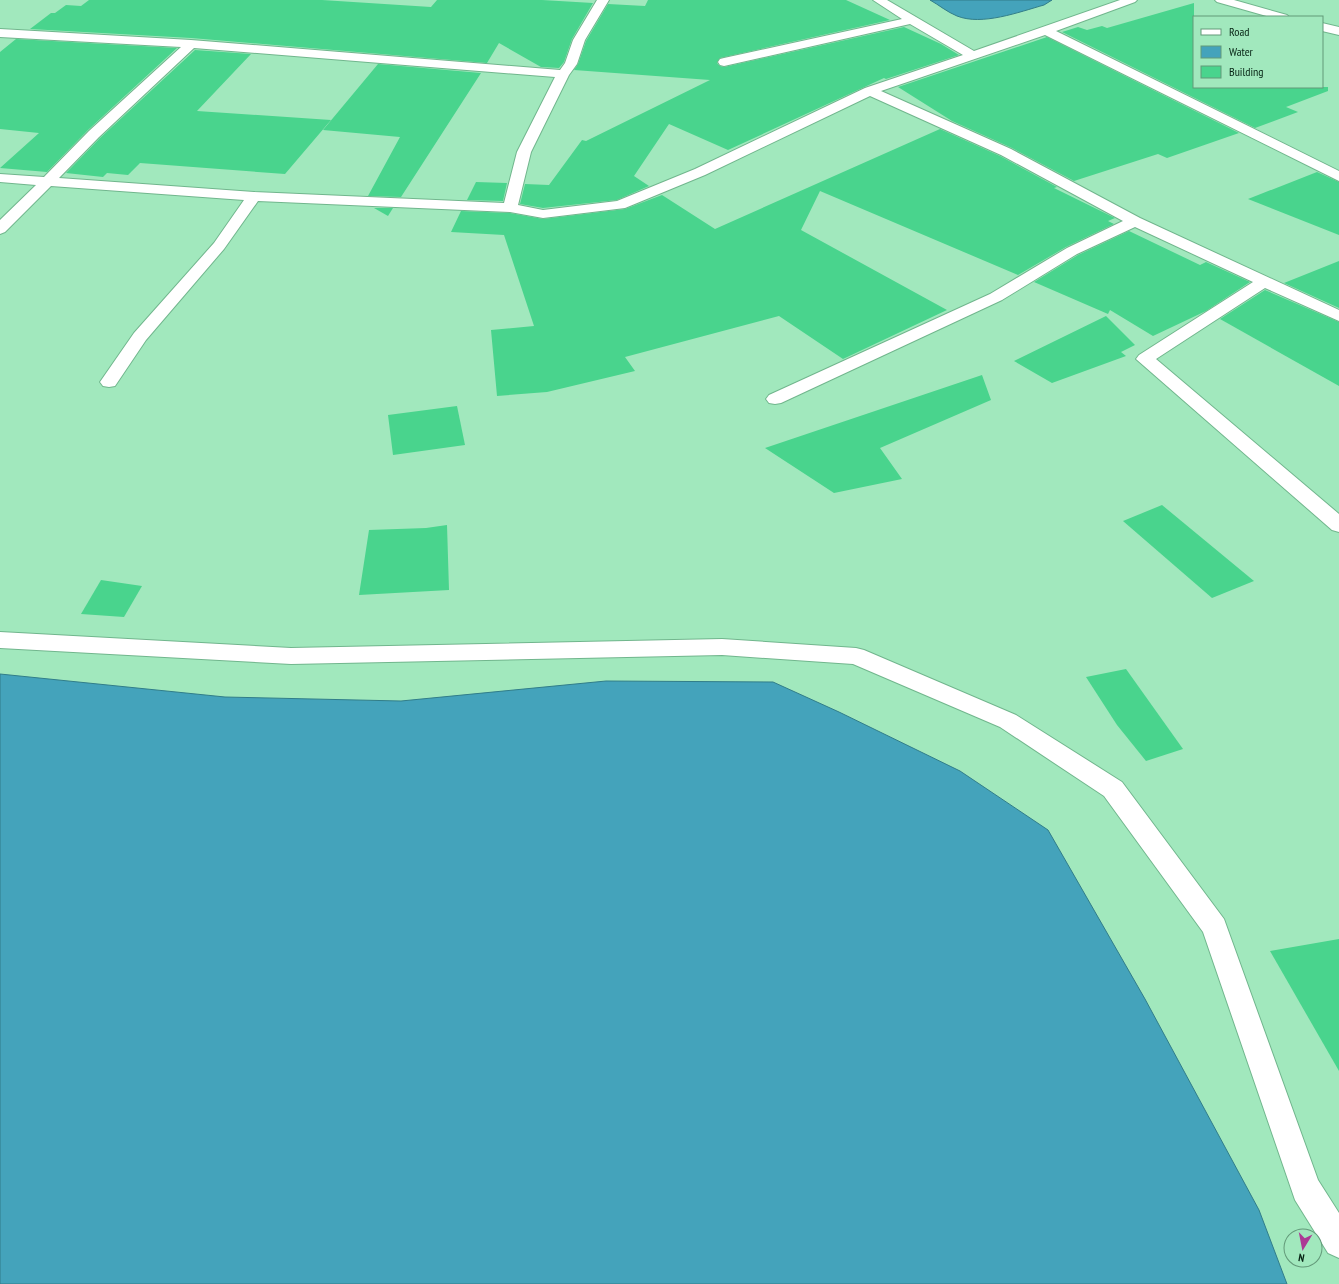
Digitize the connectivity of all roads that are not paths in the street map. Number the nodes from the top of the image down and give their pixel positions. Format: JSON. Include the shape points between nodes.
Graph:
{"nodes":[{"id":1,"x":603,"y":0,"type":"edge"},
{"id":2,"x":879,"y":0,"type":"edge"},
{"id":3,"x":1131,"y":0,"type":"edge"},
{"id":4,"x":1222,"y":0,"type":"edge"},
{"id":5,"x":1279,"y":16,"type":"edge"},
{"id":6,"x":911,"y":20,"type":"junction"},
{"id":7,"x":1323,"y":27,"type":"edge"},
{"id":8,"x":1046,"y":31,"type":"junction"},
{"id":9,"x":1339,"y":31,"type":"edge"},
{"id":10,"x":0,"y":33,"type":"edge"},
{"id":11,"x":191,"y":44,"type":"junction"},
{"id":12,"x":973,"y":56,"type":"junction"},
{"id":13,"x":724,"y":62,"type":"dead end"},
{"id":14,"x":563,"y":74,"type":"junction"},
{"id":15,"x":870,"y":91,"type":"junction"},
{"id":16,"x":0,"y":178,"type":"edge"},
{"id":17,"x":1339,"y":178,"type":"edge"},
{"id":18,"x":48,"y":182,"type":"junction"},
{"id":19,"x":254,"y":196,"type":"junction"},
{"id":20,"x":510,"y":208,"type":"junction"},
{"id":21,"x":1135,"y":221,"type":"junction"},
{"id":22,"x":0,"y":229,"type":"edge"},
{"id":23,"x":1263,"y":282,"type":"junction"},
{"id":24,"x":1339,"y":316,"type":"edge"},
{"id":25,"x":109,"y":382,"type":"dead end"},
{"id":26,"x":775,"y":399,"type":"dead end"},
{"id":27,"x":1339,"y":525,"type":"edge"},
{"id":28,"x":0,"y":640,"type":"edge"},
{"id":29,"x":1339,"y":1242,"type":"edge"}],
"edges":[{"from":1,"to":14,"type":"street","via":[[579,40],[571,64]]},
{"from":2,"to":6,"type":"street"},
{"from":3,"to":8,"type":"street"},
{"from":4,"to":5,"type":"street"},
{"from":6,"to":12,"type":"street"},
{"from":6,"to":13,"type":"street"},
{"from":7,"to":9,"type":"street"},
{"from":8,"to":12,"type":"street"},
{"from":8,"to":17,"type":"street"},
{"from":10,"to":11,"type":"street"},
{"from":11,"to":14,"type":"street"},
{"from":11,"to":18,"type":"street","via":[[94,134]]},
{"from":12,"to":15,"type":"street"},
{"from":14,"to":20,"type":"street","via":[[524,152]]},
{"from":15,"to":20,"type":"street","via":[[700,172],[620,205],[543,214]]},
{"from":15,"to":21,"type":"street","via":[[1006,152]]},
{"from":16,"to":18,"type":"street"},
{"from":18,"to":19,"type":"street"},
{"from":18,"to":22,"type":"street"},
{"from":19,"to":20,"type":"street"},
{"from":19,"to":25,"type":"street","via":[[219,246],[140,337]]},
{"from":21,"to":23,"type":"street"},
{"from":21,"to":26,"type":"street","via":[[1072,251],[996,297]]},
{"from":23,"to":24,"type":"street"},
{"from":23,"to":27,"type":"street","via":[[1145,358]]},
{"from":28,"to":29,"type":"street","via":[[291,656],[722,647],[856,656],[1008,721],[1113,789],[1215,927],[1306,1189]]}]}
